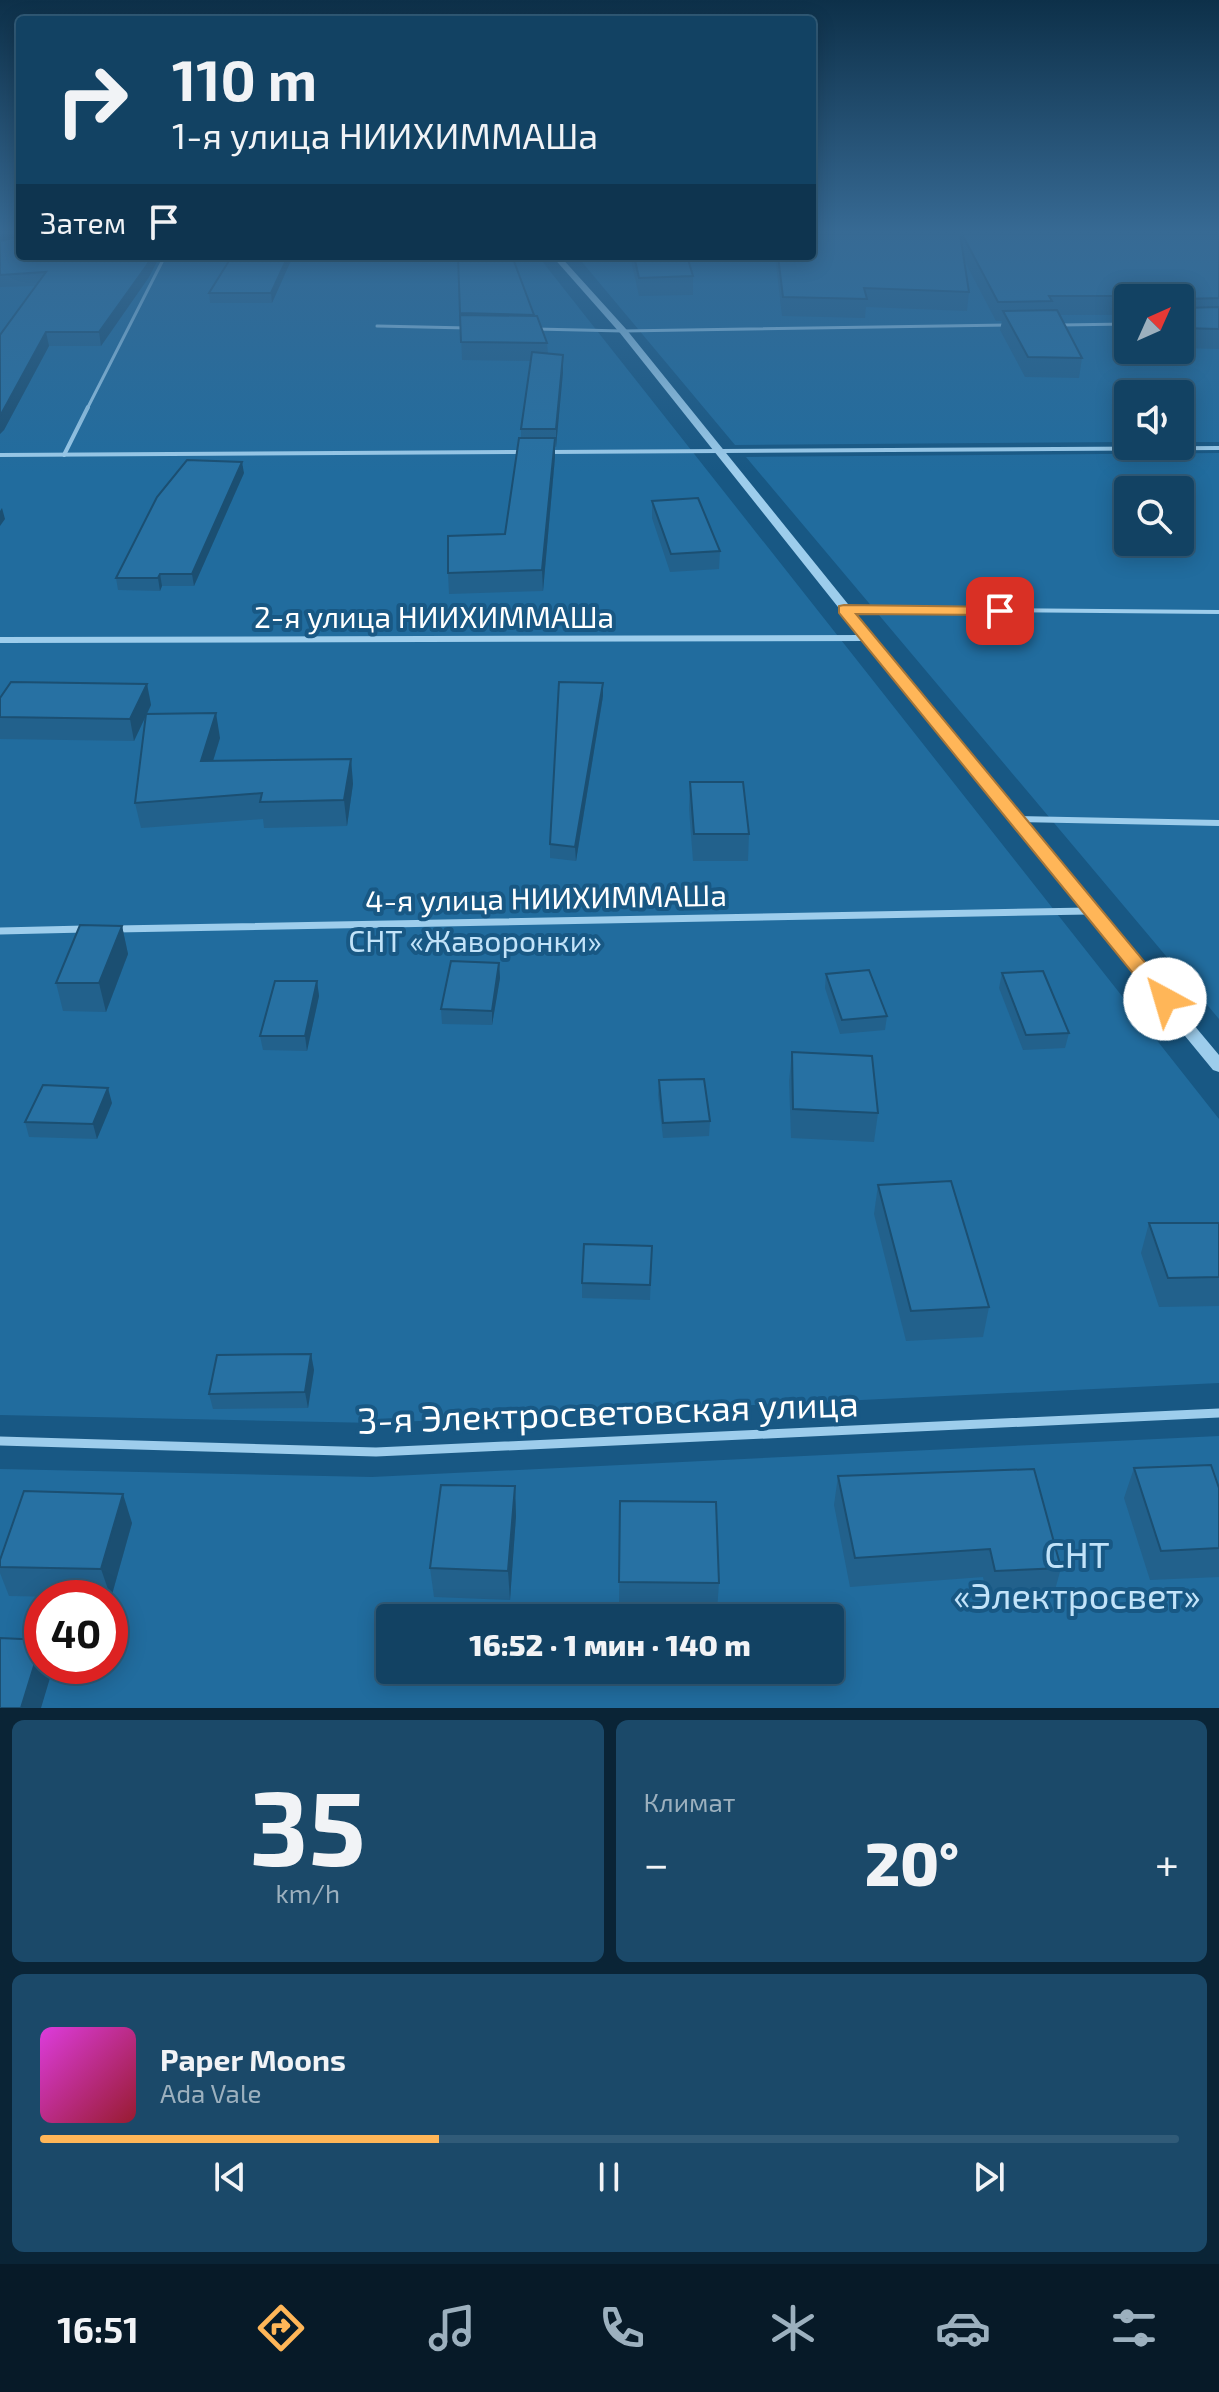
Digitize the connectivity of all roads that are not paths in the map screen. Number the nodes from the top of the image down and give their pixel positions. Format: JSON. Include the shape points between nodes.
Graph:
{"nodes":[{"id":1,"x":136,"y":314,"type":"edge"},
{"id":2,"x":608,"y":314,"type":"edge"},
{"id":3,"x":1114,"y":324,"type":"edge"},
{"id":4,"x":1018,"y":325,"type":"edge"},
{"id":5,"x":1049,"y":325,"type":"edge"},
{"id":6,"x":377,"y":326,"type":"dead end"},
{"id":7,"x":469,"y":328,"type":"edge"},
{"id":8,"x":531,"y":329,"type":"edge"},
{"id":9,"x":623,"y":331,"type":"junction"},
{"id":10,"x":1219,"y":448,"type":"edge"},
{"id":11,"x":718,"y":451,"type":"junction"},
{"id":12,"x":0,"y":455,"type":"edge"},
{"id":13,"x":64,"y":455,"type":"junction"},
{"id":14,"x":844,"y":609,"type":"junction"},
{"id":15,"x":1219,"y":612,"type":"edge"},
{"id":16,"x":867,"y":638,"type":"junction"},
{"id":17,"x":0,"y":640,"type":"edge"},
{"id":18,"x":1014,"y":819,"type":"junction"},
{"id":19,"x":1219,"y":823,"type":"edge"},
{"id":20,"x":1093,"y":911,"type":"junction"},
{"id":21,"x":95,"y":929,"type":"edge"},
{"id":22,"x":111,"y":929,"type":"edge"},
{"id":23,"x":0,"y":931,"type":"edge"},
{"id":24,"x":1219,"y":1066,"type":"edge"},
{"id":25,"x":1219,"y":1413,"type":"edge"},
{"id":26,"x":0,"y":1441,"type":"edge"}],
"edges":[{"from":1,"to":13,"type":"lane"},
{"from":2,"to":9,"type":"street"},
{"from":3,"to":5,"type":"lane"},
{"from":4,"to":9,"type":"lane"},
{"from":6,"to":7,"type":"lane"},
{"from":8,"to":9,"type":"lane"},
{"from":9,"to":11,"type":"street"},
{"from":10,"to":11,"type":"lane"},
{"from":11,"to":13,"type":"lane"},
{"from":11,"to":14,"type":"street"},
{"from":12,"to":13,"type":"lane"},
{"from":14,"to":15,"type":"lane"},
{"from":14,"to":16,"type":"street"},
{"from":16,"to":17,"type":"lane","name":"2-я улица НИИХИММАШа"},
{"from":16,"to":18,"type":"street"},
{"from":18,"to":19,"type":"lane"},
{"from":18,"to":20,"type":"street"},
{"from":20,"to":22,"type":"lane","name":"4-я улица НИИХИММАШа"},
{"from":20,"to":24,"type":"street"},
{"from":21,"to":23,"type":"lane"},
{"from":25,"to":26,"type":"lane","name":"3-я Электросветовская улица","via":[[376,1452]]}]}
